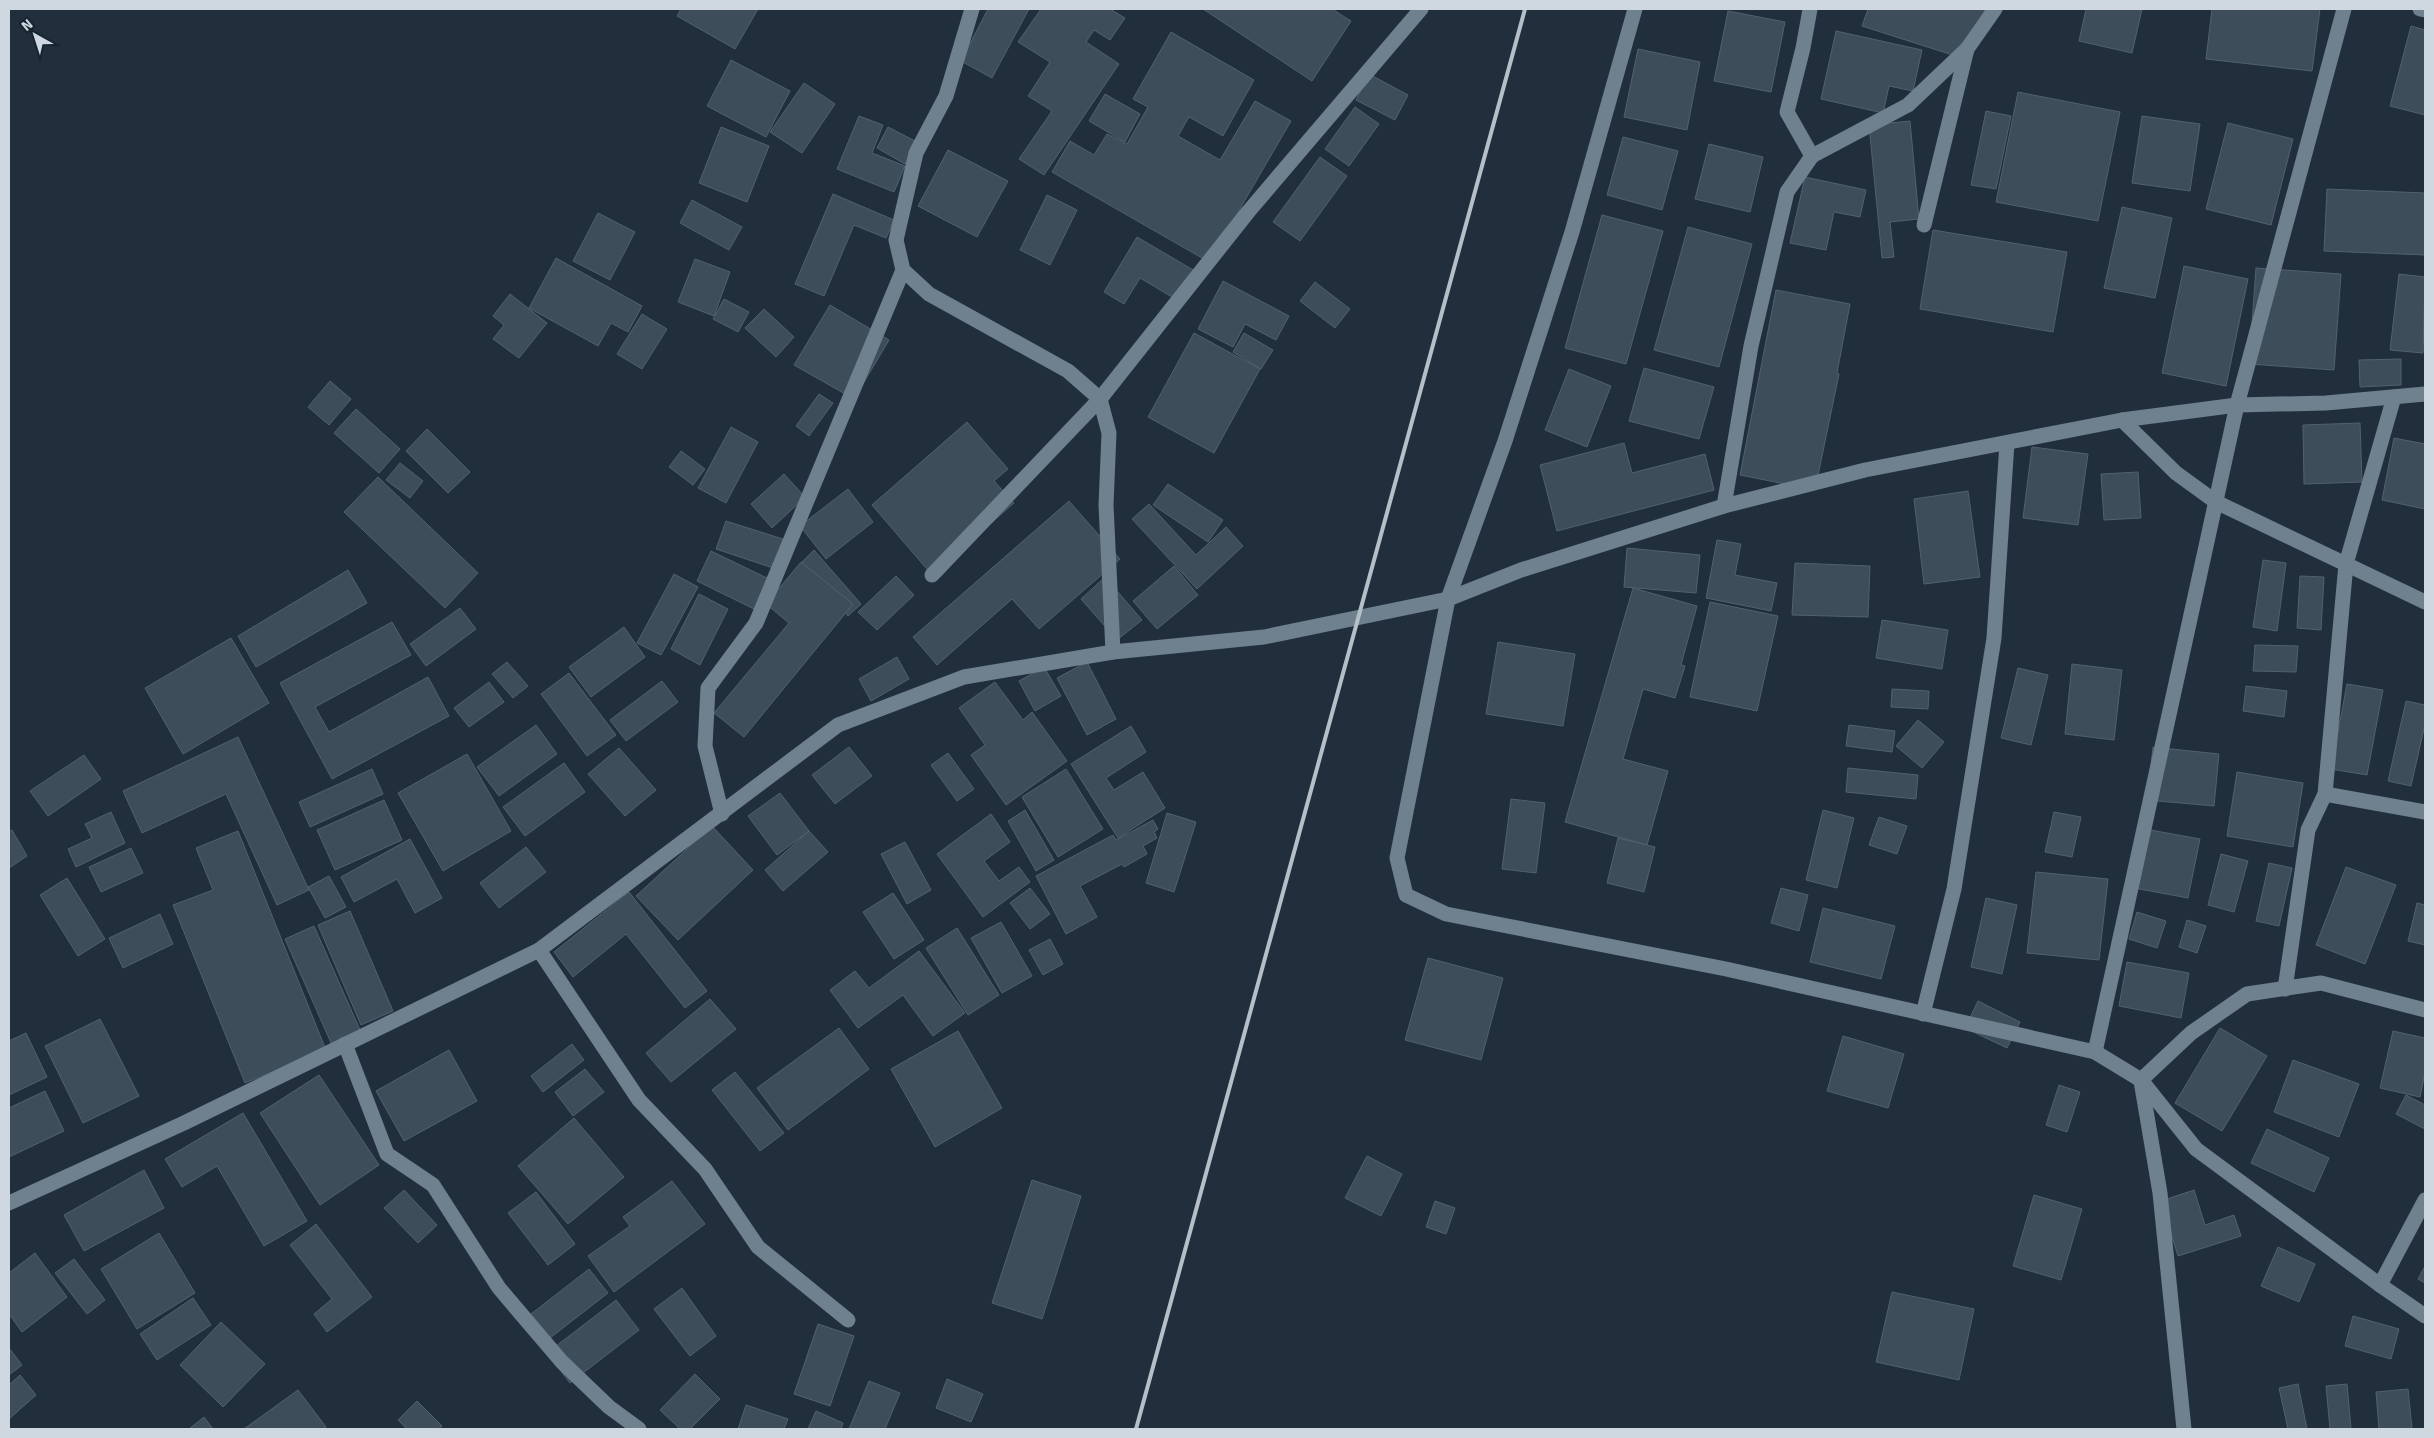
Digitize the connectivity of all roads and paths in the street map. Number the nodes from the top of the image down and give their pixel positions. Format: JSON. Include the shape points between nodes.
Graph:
{"nodes":[{"id":1,"x":972,"y":9,"type":"edge"},
{"id":2,"x":1421,"y":9,"type":"edge"},
{"id":3,"x":1635,"y":9,"type":"edge"},
{"id":4,"x":1810,"y":9,"type":"edge"},
{"id":5,"x":1995,"y":9,"type":"edge"},
{"id":6,"x":2344,"y":9,"type":"edge"},
{"id":7,"x":2420,"y":9,"type":"edge"},
{"id":8,"x":2425,"y":10,"type":"edge"},
{"id":9,"x":1967,"y":49,"type":"junction"},
{"id":10,"x":1812,"y":156,"type":"junction"},
{"id":11,"x":1924,"y":225,"type":"dead end"},
{"id":12,"x":903,"y":270,"type":"junction"},
{"id":13,"x":2425,"y":394,"type":"edge"},
{"id":14,"x":2394,"y":397,"type":"junction"},
{"id":15,"x":1100,"y":399,"type":"junction"},
{"id":16,"x":2237,"y":406,"type":"junction"},
{"id":17,"x":2122,"y":420,"type":"junction"},
{"id":18,"x":2006,"y":443,"type":"junction"},
{"id":19,"x":2216,"y":502,"type":"junction"},
{"id":20,"x":1724,"y":506,"type":"junction"},
{"id":21,"x":2346,"y":564,"type":"junction"},
{"id":22,"x":932,"y":574,"type":"dead end"},
{"id":23,"x":1448,"y":599,"type":"junction"},
{"id":24,"x":2425,"y":602,"type":"edge"},
{"id":25,"x":1113,"y":652,"type":"junction"},
{"id":26,"x":2325,"y":794,"type":"junction"},
{"id":27,"x":2425,"y":812,"type":"edge"},
{"id":28,"x":722,"y":814,"type":"junction"},
{"id":29,"x":539,"y":950,"type":"junction"},
{"id":30,"x":2285,"y":989,"type":"junction"},
{"id":31,"x":2425,"y":1010,"type":"edge"},
{"id":32,"x":1923,"y":1014,"type":"junction"},
{"id":33,"x":345,"y":1044,"type":"junction"},
{"id":34,"x":2094,"y":1052,"type":"junction"},
{"id":35,"x":2141,"y":1080,"type":"junction"},
{"id":36,"x":2425,"y":1200,"type":"edge"},
{"id":37,"x":9,"y":1203,"type":"edge"},
{"id":38,"x":2380,"y":1285,"type":"junction"},
{"id":39,"x":2425,"y":1316,"type":"edge"},
{"id":40,"x":848,"y":1320,"type":"dead end"},
{"id":41,"x":639,"y":1429,"type":"edge"},
{"id":42,"x":2184,"y":1429,"type":"edge"}],
"edges":[{"from":1,"to":12,"type":"street","via":[[946,96],[916,153],[896,240]]},
{"from":2,"to":15,"type":"street","via":[[1248,212]]},
{"from":3,"to":23,"type":"street","via":[[1569,242],[1505,441]]},
{"from":4,"to":10,"type":"street","via":[[1787,112]]},
{"from":5,"to":9,"type":"street"},
{"from":6,"to":16,"type":"street"},
{"from":7,"to":8,"type":"street"},
{"from":9,"to":10,"type":"street","via":[[1908,105]]},
{"from":9,"to":11,"type":"street"},
{"from":10,"to":20,"type":"street","via":[[1787,192],[1751,346]]},
{"from":12,"to":15,"type":"street","via":[[929,294],[1068,371]]},
{"from":12,"to":28,"type":"street","via":[[756,623],[708,688],[705,746]]},
{"from":13,"to":14,"type":"street"},
{"from":14,"to":16,"type":"street"},
{"from":14,"to":21,"type":"street"},
{"from":15,"to":22,"type":"street"},
{"from":15,"to":25,"type":"street","via":[[1109,433],[1106,505]]},
{"from":16,"to":17,"type":"street"},
{"from":16,"to":19,"type":"street"},
{"from":17,"to":18,"type":"street"},
{"from":17,"to":19,"type":"street","via":[[2176,473]]},
{"from":18,"to":20,"type":"street","via":[[1865,470]]},
{"from":18,"to":32,"type":"street","via":[[1994,638],[1954,889]]},
{"from":19,"to":21,"type":"street"},
{"from":19,"to":34,"type":"street"},
{"from":20,"to":23,"type":"street","via":[[1521,570]]},
{"from":21,"to":24,"type":"street"},
{"from":21,"to":26,"type":"street"},
{"from":23,"to":25,"type":"street","via":[[1264,637]]},
{"from":23,"to":32,"type":"street","via":[[1397,858],[1406,895],[1446,914],[1726,968]]},
{"from":25,"to":28,"type":"street","via":[[964,677],[838,725]]},
{"from":26,"to":27,"type":"street"},
{"from":26,"to":30,"type":"street","via":[[2308,830]]},
{"from":28,"to":29,"type":"street"},
{"from":29,"to":33,"type":"street"},
{"from":29,"to":40,"type":"street","via":[[639,1100],[705,1169],[758,1247]]},
{"from":30,"to":31,"type":"street","via":[[2321,983]]},
{"from":30,"to":35,"type":"street","via":[[2247,994],[2192,1032]]},
{"from":32,"to":34,"type":"street"},
{"from":33,"to":37,"type":"street","via":[[184,1123]]},
{"from":33,"to":41,"type":"street","via":[[387,1154],[433,1185],[499,1288],[562,1362],[608,1407]]},
{"from":34,"to":35,"type":"street"},
{"from":35,"to":38,"type":"street","via":[[2196,1149]]},
{"from":35,"to":42,"type":"street","via":[[2160,1193]]},
{"from":36,"to":38,"type":"street"},
{"from":38,"to":39,"type":"street"}]}
